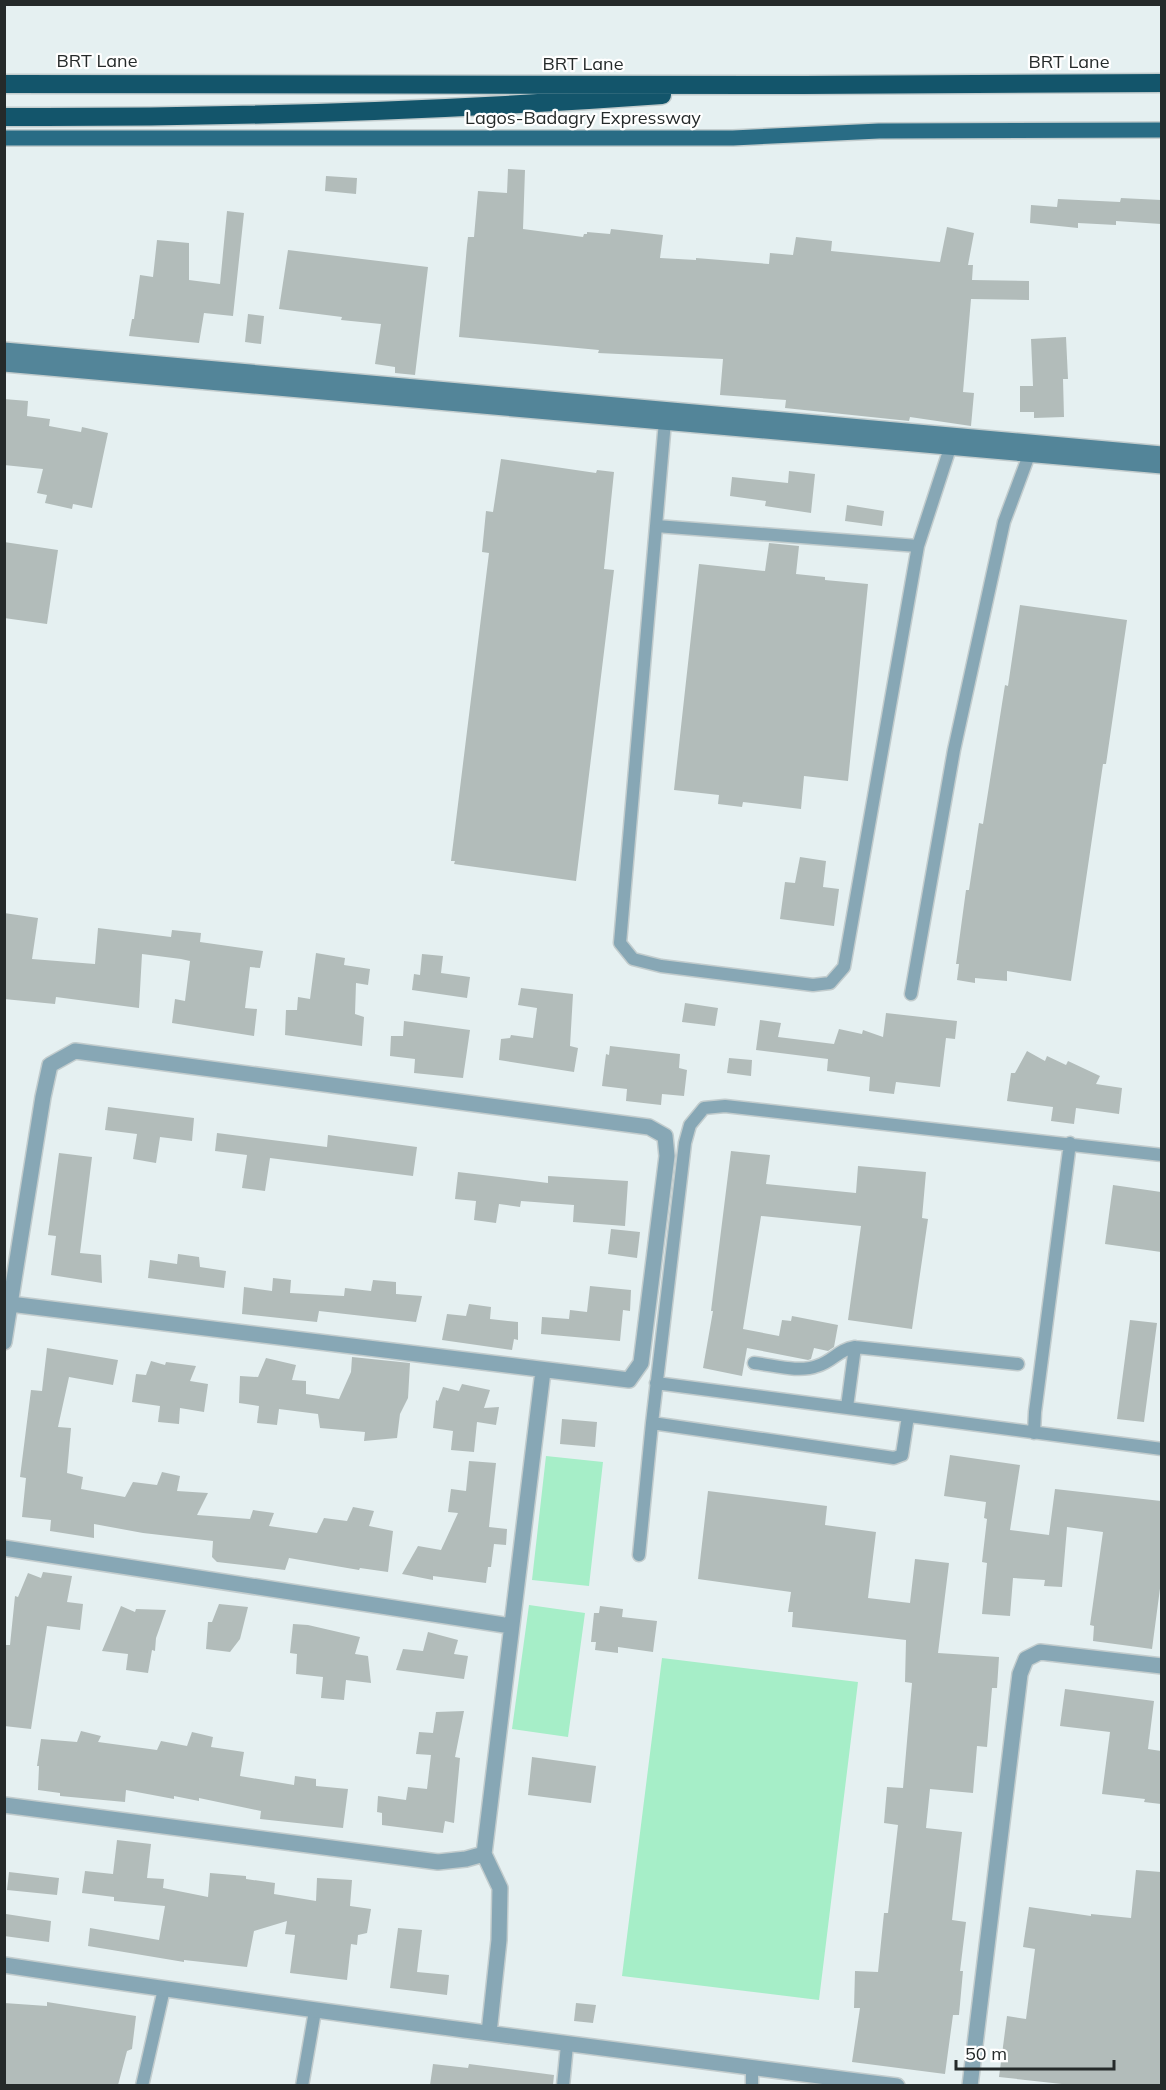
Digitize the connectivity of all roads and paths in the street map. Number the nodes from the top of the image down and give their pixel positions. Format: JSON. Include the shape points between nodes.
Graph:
{"nodes":[{"id":1,"x":4,"y":78,"type":"edge"},
{"id":2,"x":1161,"y":81,"type":"edge"},
{"id":3,"x":4,"y":84,"type":"edge"},
{"id":4,"x":804,"y":85,"type":"junction"},
{"id":5,"x":4,"y":117,"type":"edge"},
{"id":6,"x":1161,"y":130,"type":"edge"},
{"id":7,"x":4,"y":138,"type":"edge"},
{"id":8,"x":4,"y":350,"type":"edge"},
{"id":9,"x":4,"y":363,"type":"edge"},
{"id":10,"x":665,"y":421,"type":"junction"},
{"id":11,"x":950,"y":448,"type":"junction"},
{"id":12,"x":1161,"y":454,"type":"edge"},
{"id":13,"x":1029,"y":455,"type":"junction"},
{"id":14,"x":1161,"y":466,"type":"edge"},
{"id":15,"x":656,"y":526,"type":"junction"},
{"id":16,"x":918,"y":546,"type":"junction"},
{"id":17,"x":910,"y":994,"type":"dead end"},
{"id":18,"x":1070,"y":1143,"type":"junction"},
{"id":19,"x":1161,"y":1155,"type":"edge"},
{"id":20,"x":10,"y":1304,"type":"junction"},
{"id":21,"x":4,"y":1342,"type":"edge"},
{"id":22,"x":855,"y":1347,"type":"junction"},
{"id":23,"x":754,"y":1363,"type":"dead end"},
{"id":24,"x":1018,"y":1365,"type":"dead end"},
{"id":25,"x":543,"y":1371,"type":"junction"},
{"id":26,"x":656,"y":1383,"type":"junction"},
{"id":27,"x":847,"y":1407,"type":"junction"},
{"id":28,"x":908,"y":1416,"type":"junction"},
{"id":29,"x":652,"y":1423,"type":"junction"},
{"id":30,"x":1034,"y":1433,"type":"junction"},
{"id":31,"x":1161,"y":1449,"type":"edge"},
{"id":32,"x":4,"y":1548,"type":"edge"},
{"id":33,"x":639,"y":1555,"type":"dead end"},
{"id":34,"x":511,"y":1626,"type":"junction"},
{"id":35,"x":1161,"y":1666,"type":"edge"},
{"id":36,"x":4,"y":1806,"type":"edge"},
{"id":37,"x":484,"y":1854,"type":"junction"},
{"id":38,"x":4,"y":1965,"type":"edge"},
{"id":39,"x":164,"y":1989,"type":"junction"},
{"id":40,"x":315,"y":2011,"type":"junction"},
{"id":41,"x":489,"y":2033,"type":"junction"},
{"id":42,"x":567,"y":2045,"type":"junction"},
{"id":43,"x":753,"y":2067,"type":"junction"},
{"id":44,"x":142,"y":2085,"type":"edge"},
{"id":45,"x":302,"y":2085,"type":"edge"},
{"id":46,"x":563,"y":2085,"type":"edge"},
{"id":47,"x":752,"y":2085,"type":"edge"},
{"id":48,"x":897,"y":2085,"type":"edge"},
{"id":49,"x":970,"y":2085,"type":"edge"}],
"edges":[{"from":1,"to":2,"type":"lane","name":"BRT Lane"},
{"from":2,"to":4,"type":"highway","name":"Lagos-Badagry Expressway"},
{"from":3,"to":4,"type":"highway","name":"Lagos-Badagry Expressway"},
{"from":4,"to":5,"type":"highway","via":[[535,105],[159,117]]},
{"from":6,"to":7,"type":"main road","name":"Lagos-Badagry Expressway","via":[[879,131],[733,138]]},
{"from":8,"to":12,"type":"main road"},
{"from":9,"to":10,"type":"main road"},
{"from":10,"to":11,"type":"main road"},
{"from":10,"to":15,"type":"lane"},
{"from":11,"to":13,"type":"main road"},
{"from":11,"to":16,"type":"lane"},
{"from":13,"to":14,"type":"main road"},
{"from":13,"to":17,"type":"lane","via":[[1004,522],[954,750]]},
{"from":15,"to":16,"type":"lane"},
{"from":15,"to":16,"type":"lane","via":[[620,943],[633,959],[661,966],[813,985],[830,982],[844,968]]},
{"from":18,"to":19,"type":"lane"},
{"from":18,"to":26,"type":"lane","via":[[725,1106],[704,1108],[690,1125],[685,1143]]},
{"from":18,"to":30,"type":"lane"},
{"from":20,"to":21,"type":"street"},
{"from":20,"to":25,"type":"street"},
{"from":20,"to":25,"type":"street","via":[[50,1065],[75,1051],[649,1127],[665,1136],[667,1156],[641,1363],[629,1380]]},
{"from":22,"to":23,"type":"lane","via":[[843,1349],[830,1360],[806,1369]]},
{"from":22,"to":24,"type":"lane"},
{"from":22,"to":27,"type":"lane"},
{"from":25,"to":34,"type":"street"},
{"from":26,"to":27,"type":"lane"},
{"from":26,"to":29,"type":"lane"},
{"from":27,"to":28,"type":"lane"},
{"from":28,"to":29,"type":"lane","via":[[902,1455],[894,1458]]},
{"from":28,"to":30,"type":"lane"},
{"from":29,"to":33,"type":"lane"},
{"from":30,"to":31,"type":"lane"},
{"from":32,"to":34,"type":"street"},
{"from":34,"to":37,"type":"street"},
{"from":35,"to":49,"type":"street","via":[[1040,1652],[1026,1659],[1020,1674]]},
{"from":36,"to":37,"type":"street","via":[[438,1862]]},
{"from":37,"to":41,"type":"street","via":[[500,1888]]},
{"from":38,"to":39,"type":"street"},
{"from":39,"to":40,"type":"street"},
{"from":39,"to":44,"type":"lane"},
{"from":40,"to":41,"type":"street"},
{"from":40,"to":45,"type":"lane"},
{"from":41,"to":42,"type":"street"},
{"from":42,"to":43,"type":"street"},
{"from":42,"to":46,"type":"lane"},
{"from":43,"to":47,"type":"lane"},
{"from":43,"to":48,"type":"street"}]}
